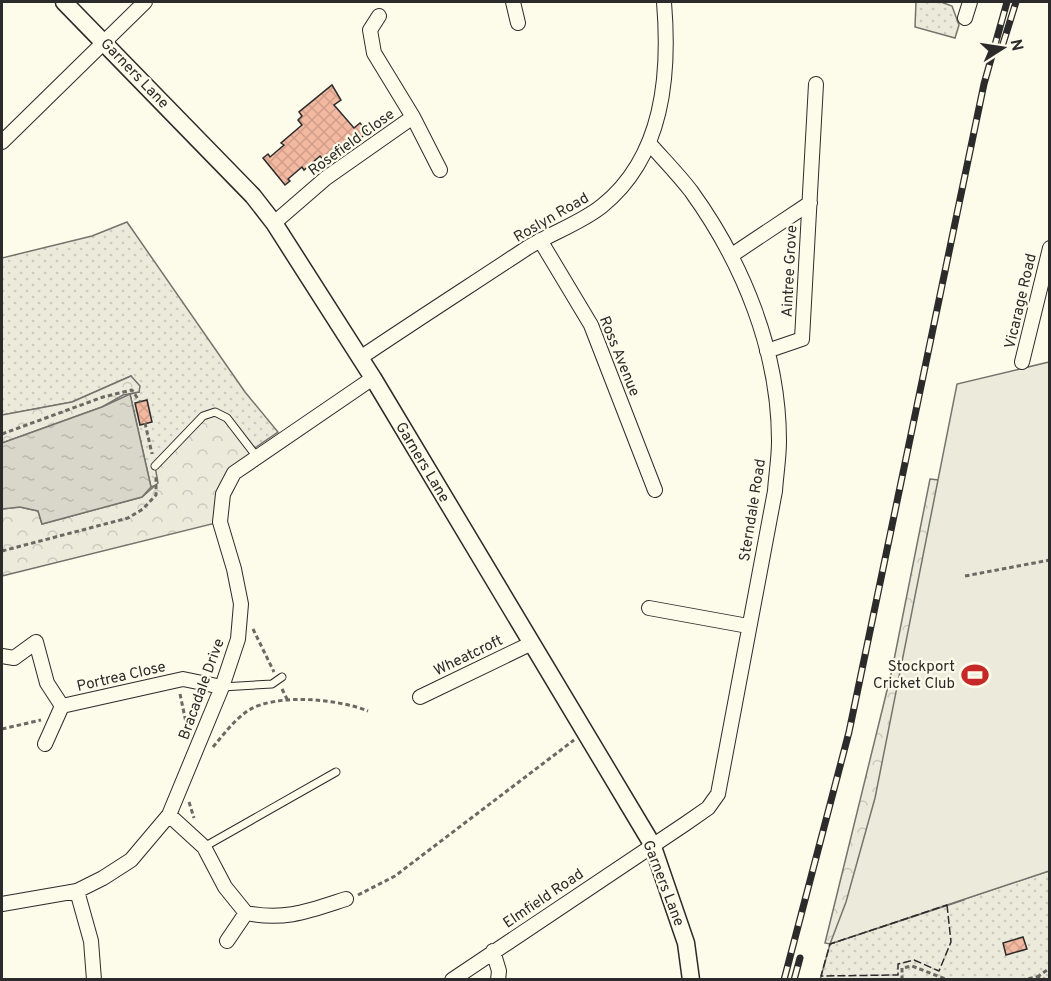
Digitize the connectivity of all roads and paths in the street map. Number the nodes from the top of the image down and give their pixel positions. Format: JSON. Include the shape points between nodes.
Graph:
{"nodes":[{"id":1,"x":64,"y":2,"type":"edge"},
{"id":2,"x":145,"y":2,"type":"edge"},
{"id":3,"x":513,"y":2,"type":"edge"},
{"id":4,"x":664,"y":2,"type":"edge"},
{"id":5,"x":970,"y":2,"type":"edge"},
{"id":6,"x":380,"y":16,"type":"dead end"},
{"id":7,"x":965,"y":18,"type":"dead end"},
{"id":8,"x":518,"y":22,"type":"dead end"},
{"id":9,"x":104,"y":41,"type":"junction"},
{"id":10,"x":816,"y":84,"type":"dead end"},
{"id":11,"x":413,"y":117,"type":"junction"},
{"id":12,"x":2,"y":142,"type":"edge"},
{"id":13,"x":649,"y":143,"type":"junction"},
{"id":14,"x":440,"y":170,"type":"dead end"},
{"id":15,"x":810,"y":203,"type":"junction"},
{"id":16,"x":274,"y":223,"type":"junction"},
{"id":17,"x":540,"y":240,"type":"junction"},
{"id":18,"x":1050,"y":248,"type":"edge"},
{"id":19,"x":732,"y":255,"type":"junction"},
{"id":20,"x":1044,"y":295,"type":"edge"},
{"id":21,"x":767,"y":351,"type":"junction"},
{"id":22,"x":360,"y":358,"type":"junction"},
{"id":23,"x":1022,"y":362,"type":"dead end"},
{"id":24,"x":373,"y":378,"type":"junction"},
{"id":25,"x":140,"y":402,"type":"dead end"},
{"id":26,"x":145,"y":423,"type":"dead end"},
{"id":27,"x":2,"y":434,"type":"edge"},
{"id":28,"x":257,"y":457,"type":"junction"},
{"id":29,"x":155,"y":465,"type":"junction"},
{"id":30,"x":655,"y":490,"type":"dead end"},
{"id":31,"x":2,"y":551,"type":"edge"},
{"id":32,"x":1050,"y":560,"type":"edge"},
{"id":33,"x":965,"y":576,"type":"dead end"},
{"id":34,"x":241,"y":604,"type":"junction"},
{"id":35,"x":649,"y":608,"type":"dead end"},
{"id":36,"x":748,"y":626,"type":"junction"},
{"id":37,"x":532,"y":643,"type":"junction"},
{"id":38,"x":2,"y":656,"type":"edge"},
{"id":39,"x":280,"y":679,"type":"joint"},
{"id":40,"x":178,"y":680,"type":"junction"},
{"id":41,"x":222,"y":687,"type":"junction"},
{"id":42,"x":420,"y":698,"type":"dead end"},
{"id":43,"x":60,"y":711,"type":"junction"},
{"id":44,"x":368,"y":711,"type":"dead end"},
{"id":45,"x":2,"y":729,"type":"edge"},
{"id":46,"x":584,"y":731,"type":"junction"},
{"id":47,"x":45,"y":744,"type":"dead end"},
{"id":48,"x":212,"y":748,"type":"dead end"},
{"id":49,"x":193,"y":757,"type":"junction"},
{"id":50,"x":336,"y":772,"type":"dead end"},
{"id":51,"x":186,"y":774,"type":"junction"},
{"id":52,"x":169,"y":815,"type":"junction"},
{"id":53,"x":652,"y":844,"type":"junction"},
{"id":54,"x":202,"y":845,"type":"junction"},
{"id":55,"x":77,"y":891,"type":"junction"},
{"id":56,"x":345,"y":899,"type":"joint"},
{"id":57,"x":2,"y":904,"type":"edge"},
{"id":58,"x":246,"y":913,"type":"junction"},
{"id":59,"x":227,"y":941,"type":"dead end"},
{"id":60,"x":493,"y":951,"type":"junction"},
{"id":61,"x":908,"y":962,"type":"dead end"},
{"id":62,"x":909,"y":967,"type":"junction"},
{"id":63,"x":1050,"y":968,"type":"edge"},
{"id":64,"x":1037,"y":977,"type":"junction"},
{"id":65,"x":94,"y":980,"type":"edge"},
{"id":66,"x":452,"y":980,"type":"edge"},
{"id":67,"x":498,"y":980,"type":"edge"},
{"id":68,"x":691,"y":980,"type":"edge"},
{"id":69,"x":902,"y":980,"type":"edge"},
{"id":70,"x":948,"y":980,"type":"edge"},
{"id":71,"x":1021,"y":980,"type":"edge"},
{"id":72,"x":1047,"y":980,"type":"edge"}],
"edges":[{"from":1,"to":9,"type":"street","name":"Garners Lane"},
{"from":2,"to":9,"type":"street"},
{"from":3,"to":8,"type":"street"},
{"from":4,"to":13,"type":"street","name":"Roslyn Road","via":[[664,87]]},
{"from":5,"to":7,"type":"street"},
{"from":6,"to":11,"type":"street","name":"Rosefield Close","via":[[370,30],[374,53]]},
{"from":9,"to":12,"type":"street"},
{"from":9,"to":16,"type":"street","name":"Garners Lane","via":[[253,196]]},
{"from":10,"to":15,"type":"street","name":"Aintree Grove"},
{"from":11,"to":14,"type":"street"},
{"from":11,"to":16,"type":"street","name":"Rosefield Close","via":[[326,178]]},
{"from":13,"to":17,"type":"street","name":"Roslyn Road","via":[[630,177],[602,206]]},
{"from":13,"to":19,"type":"street","name":"Sterndale Road","via":[[690,190]]},
{"from":15,"to":19,"type":"street","name":"Aintree Grove"},
{"from":15,"to":21,"type":"street","name":"Aintree Grove","via":[[802,339]]},
{"from":16,"to":22,"type":"street","name":"Garners Lane"},
{"from":17,"to":22,"type":"street","name":"Roslyn Road"},
{"from":17,"to":30,"type":"street","name":"Ross Avenue","via":[[591,325]]},
{"from":18,"to":20,"type":"street","name":"Vicarage Road"},
{"from":19,"to":21,"type":"street","name":"Sterndale Road"},
{"from":20,"to":23,"type":"street","name":"Vicarage Road"},
{"from":21,"to":36,"type":"street","name":"Sterndale Road","via":[[776,394],[779,442],[775,491]]},
{"from":22,"to":24,"type":"street","name":"Garners Lane"},
{"from":24,"to":28,"type":"street","name":"Bracadale Drive"},
{"from":24,"to":37,"type":"street","name":"Garners Lane"},
{"from":25,"to":27,"type":"path","via":[[132,390]]},
{"from":26,"to":29,"type":"path"},
{"from":28,"to":29,"type":"lane","via":[[227,418],[215,412],[203,416]]},
{"from":28,"to":34,"type":"street","name":"Bracadale Drive","via":[[234,473],[223,494],[220,522]]},
{"from":29,"to":31,"type":"path","via":[[156,495],[128,518]]},
{"from":32,"to":33,"type":"path"},
{"from":34,"to":39,"type":"path"},
{"from":34,"to":41,"type":"street","name":"Bracadale Drive","via":[[238,639]]},
{"from":35,"to":36,"type":"street"},
{"from":36,"to":53,"type":"street","name":"Sterndale Road","via":[[718,794],[708,808]]},
{"from":37,"to":42,"type":"street","name":"Wheatcroft"},
{"from":37,"to":46,"type":"street","name":"Garners Lane"},
{"from":38,"to":43,"type":"street","name":"Portrea Close","via":[[14,658],[36,642],[47,683]]},
{"from":39,"to":41,"type":"lane","via":[[253,687]]},
{"from":40,"to":41,"type":"street","name":"Portrea Close"},
{"from":40,"to":43,"type":"street","name":"Portrea Close"},
{"from":40,"to":49,"type":"path"},
{"from":41,"to":49,"type":"street","name":"Bracadale Drive"},
{"from":43,"to":45,"type":"path"},
{"from":43,"to":47,"type":"street"},
{"from":44,"to":48,"type":"path","via":[[327,700],[272,703],[237,719]]},
{"from":46,"to":53,"type":"street","name":"Garners Lane"},
{"from":46,"to":56,"type":"path","via":[[395,876],[367,893]]},
{"from":49,"to":51,"type":"street","name":"Bracadale Drive"},
{"from":50,"to":54,"type":"lane"},
{"from":51,"to":52,"type":"street","name":"Bracadale Drive"},
{"from":51,"to":54,"type":"path","via":[[186,796]]},
{"from":52,"to":54,"type":"street"},
{"from":52,"to":55,"type":"street","name":"Bracadale Drive","via":[[131,860]]},
{"from":53,"to":60,"type":"street","name":"Elmfield Road"},
{"from":53,"to":68,"type":"street","name":"Garners Lane","via":[[687,943]]},
{"from":54,"to":58,"type":"street","via":[[225,887]]},
{"from":55,"to":57,"type":"street","name":"Bracadale Drive"},
{"from":55,"to":65,"type":"street","via":[[92,941]]},
{"from":56,"to":58,"type":"street","via":[[303,913],[269,918]]},
{"from":58,"to":59,"type":"street"},
{"from":60,"to":66,"type":"street","name":"Elmfield Road"},
{"from":60,"to":67,"type":"street"},
{"from":61,"to":62,"type":"path"},
{"from":62,"to":69,"type":"path","via":[[902,968]]},
{"from":62,"to":70,"type":"path"},
{"from":63,"to":64,"type":"path"},
{"from":64,"to":71,"type":"path"},
{"from":64,"to":72,"type":"path"}]}
